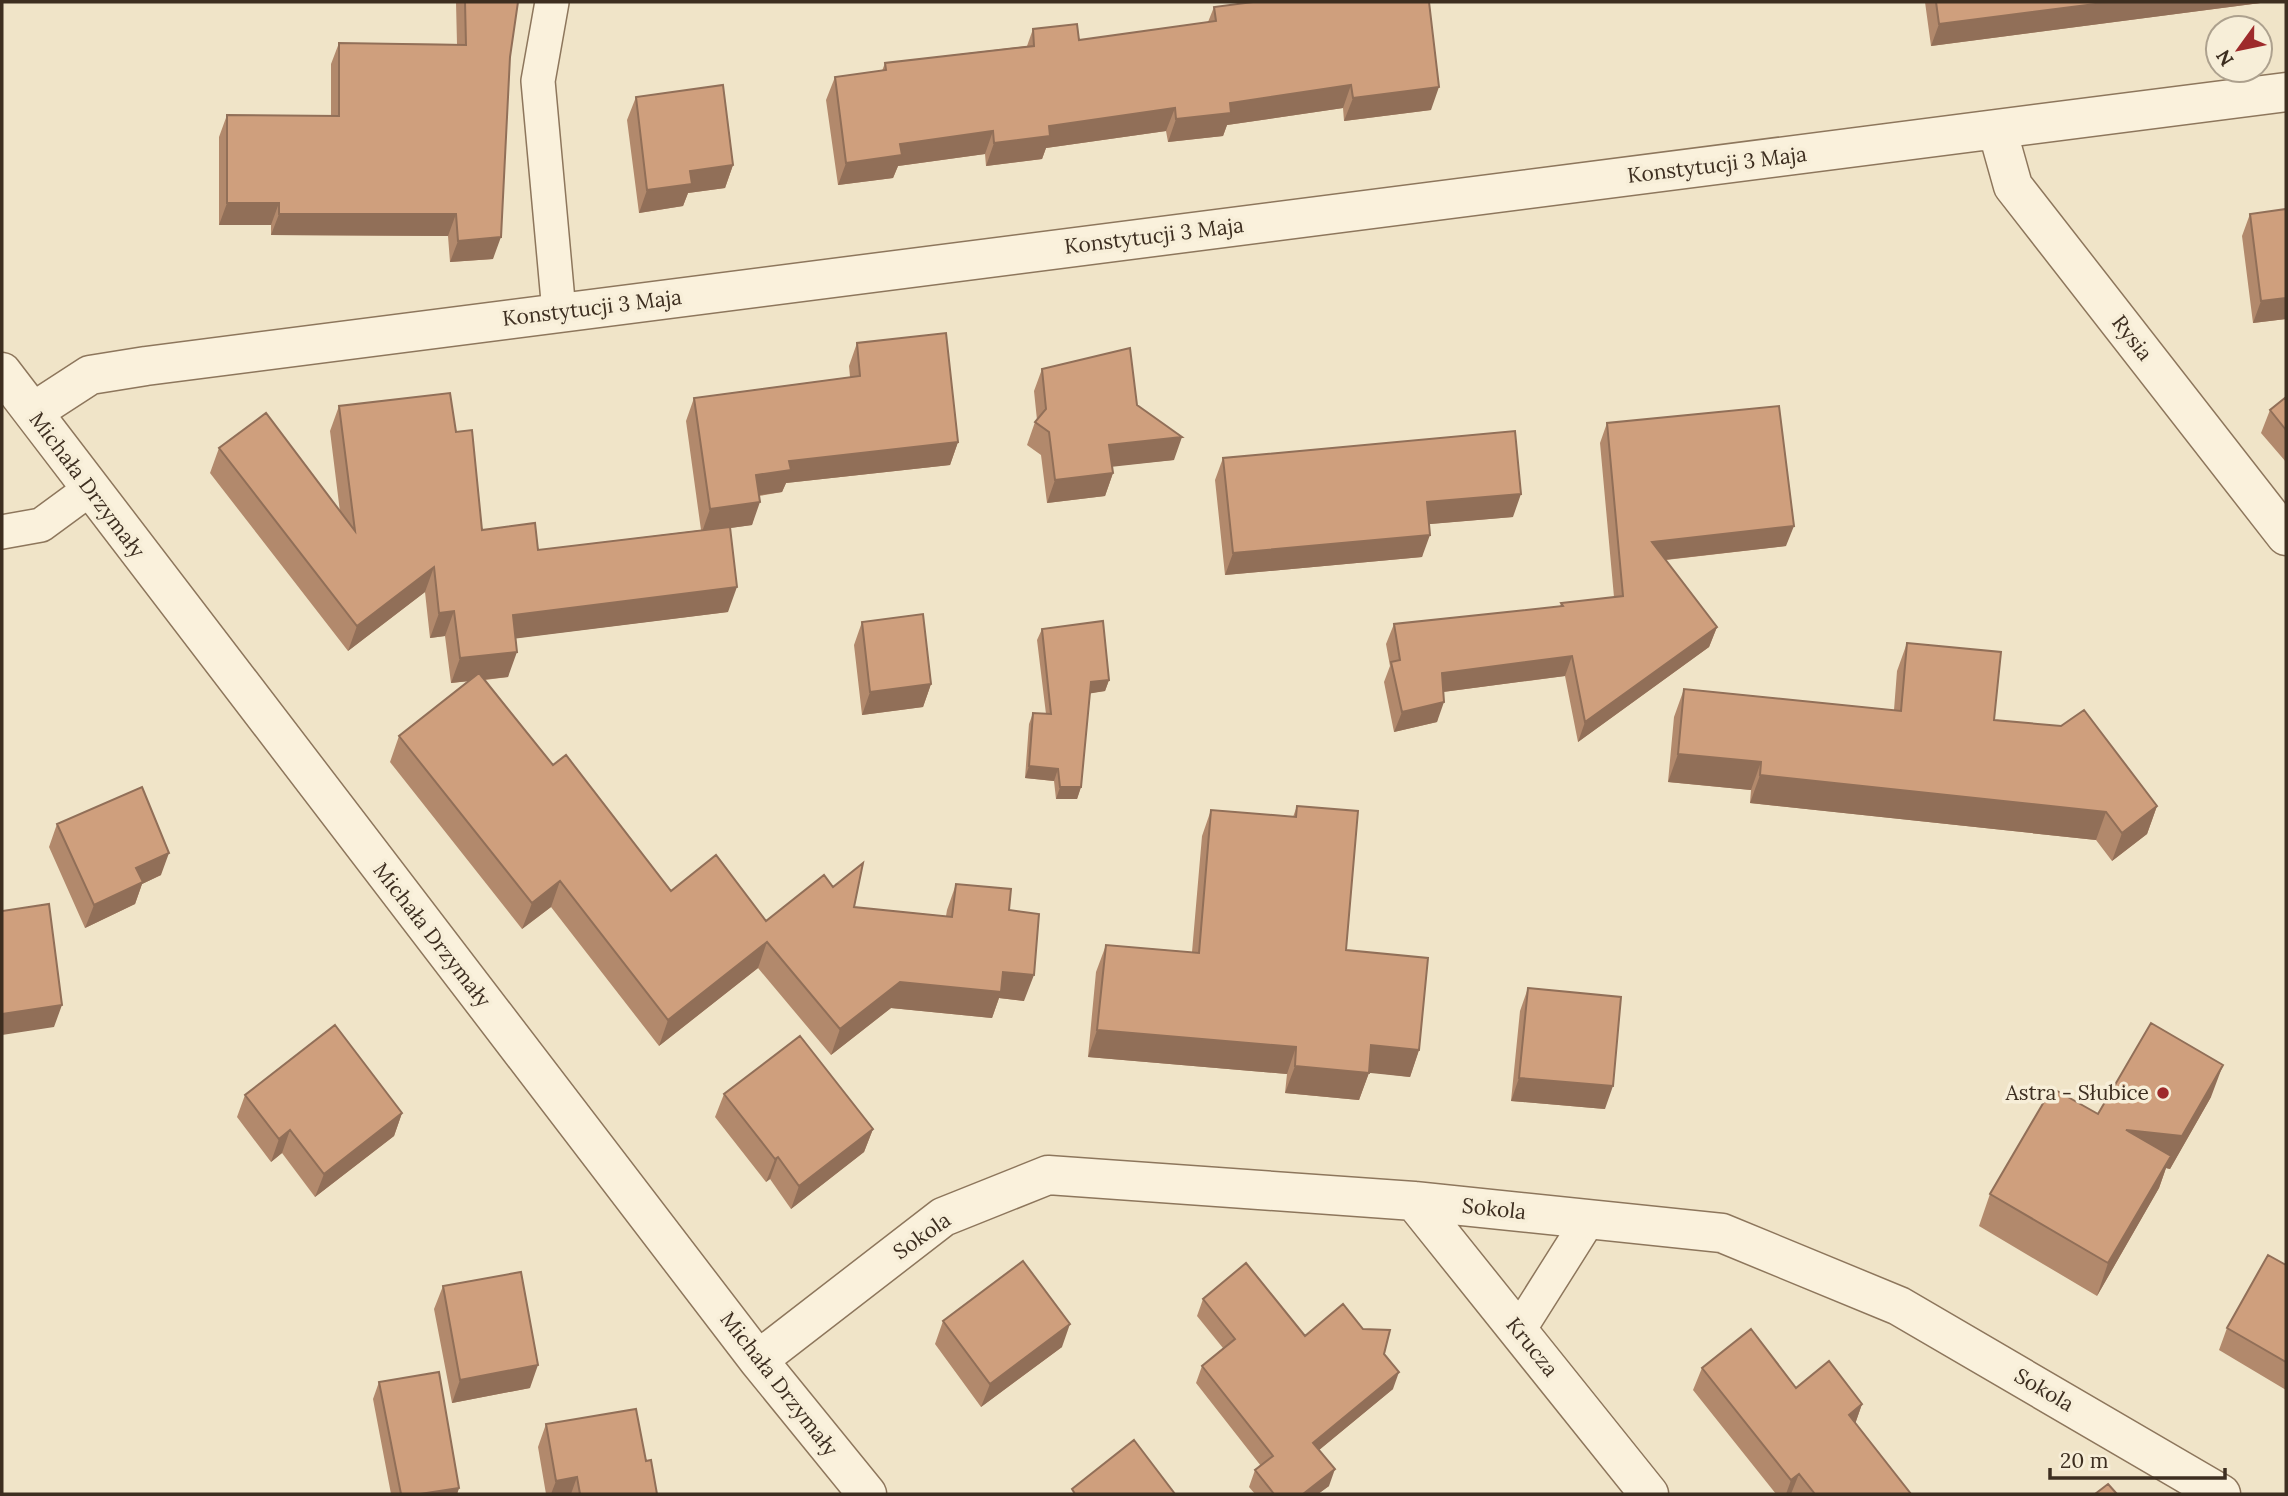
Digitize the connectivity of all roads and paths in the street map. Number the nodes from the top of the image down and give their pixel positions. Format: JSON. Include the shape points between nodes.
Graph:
{"nodes":[{"id":1,"x":552,"y":2,"type":"edge"},
{"id":2,"x":2286,"y":92,"type":"edge"},
{"id":3,"x":1997,"y":129,"type":"junction"},
{"id":4,"x":559,"y":312,"type":"junction"},
{"id":5,"x":2,"y":372,"type":"edge"},
{"id":6,"x":33,"y":412,"type":"junction"},
{"id":7,"x":90,"y":489,"type":"junction"},
{"id":8,"x":2,"y":531,"type":"edge"},
{"id":9,"x":2286,"y":536,"type":"edge"},
{"id":10,"x":1414,"y":1201,"type":"junction"},
{"id":11,"x":1589,"y":1219,"type":"junction"},
{"id":12,"x":1519,"y":1330,"type":"junction"},
{"id":13,"x":758,"y":1360,"type":"junction"},
{"id":14,"x":867,"y":1494,"type":"edge"},
{"id":15,"x":1649,"y":1494,"type":"edge"},
{"id":16,"x":2221,"y":1494,"type":"edge"}],
"edges":[{"from":1,"to":4,"type":"lane","via":[[538,81]]},
{"from":2,"to":3,"type":"street","name":"Konstytucji 3 Maja"},
{"from":3,"to":4,"type":"street","name":"Konstytucji 3 Maja"},
{"from":3,"to":9,"type":"street","name":"Rysia","via":[[2013,186]]},
{"from":4,"to":6,"type":"street","name":"Konstytucji 3 Maja","via":[[90,375]]},
{"from":5,"to":6,"type":"street","name":"Michała Drzymały"},
{"from":6,"to":7,"type":"street","name":"Michała Drzymały"},
{"from":7,"to":8,"type":"lane","via":[[41,525]]},
{"from":7,"to":13,"type":"street","name":"Michała Drzymały"},
{"from":10,"to":11,"type":"street","name":"Sokola"},
{"from":10,"to":12,"type":"street","name":"Krucza"},
{"from":10,"to":13,"type":"street","name":"Sokola","via":[[1048,1175],[943,1217]]},
{"from":11,"to":12,"type":"lane"},
{"from":11,"to":16,"type":"street","name":"Sokola","via":[[1722,1233],[1899,1306]]},
{"from":12,"to":15,"type":"street","name":"Krucza"},
{"from":13,"to":14,"type":"street","name":"Michała Drzymały"}]}
